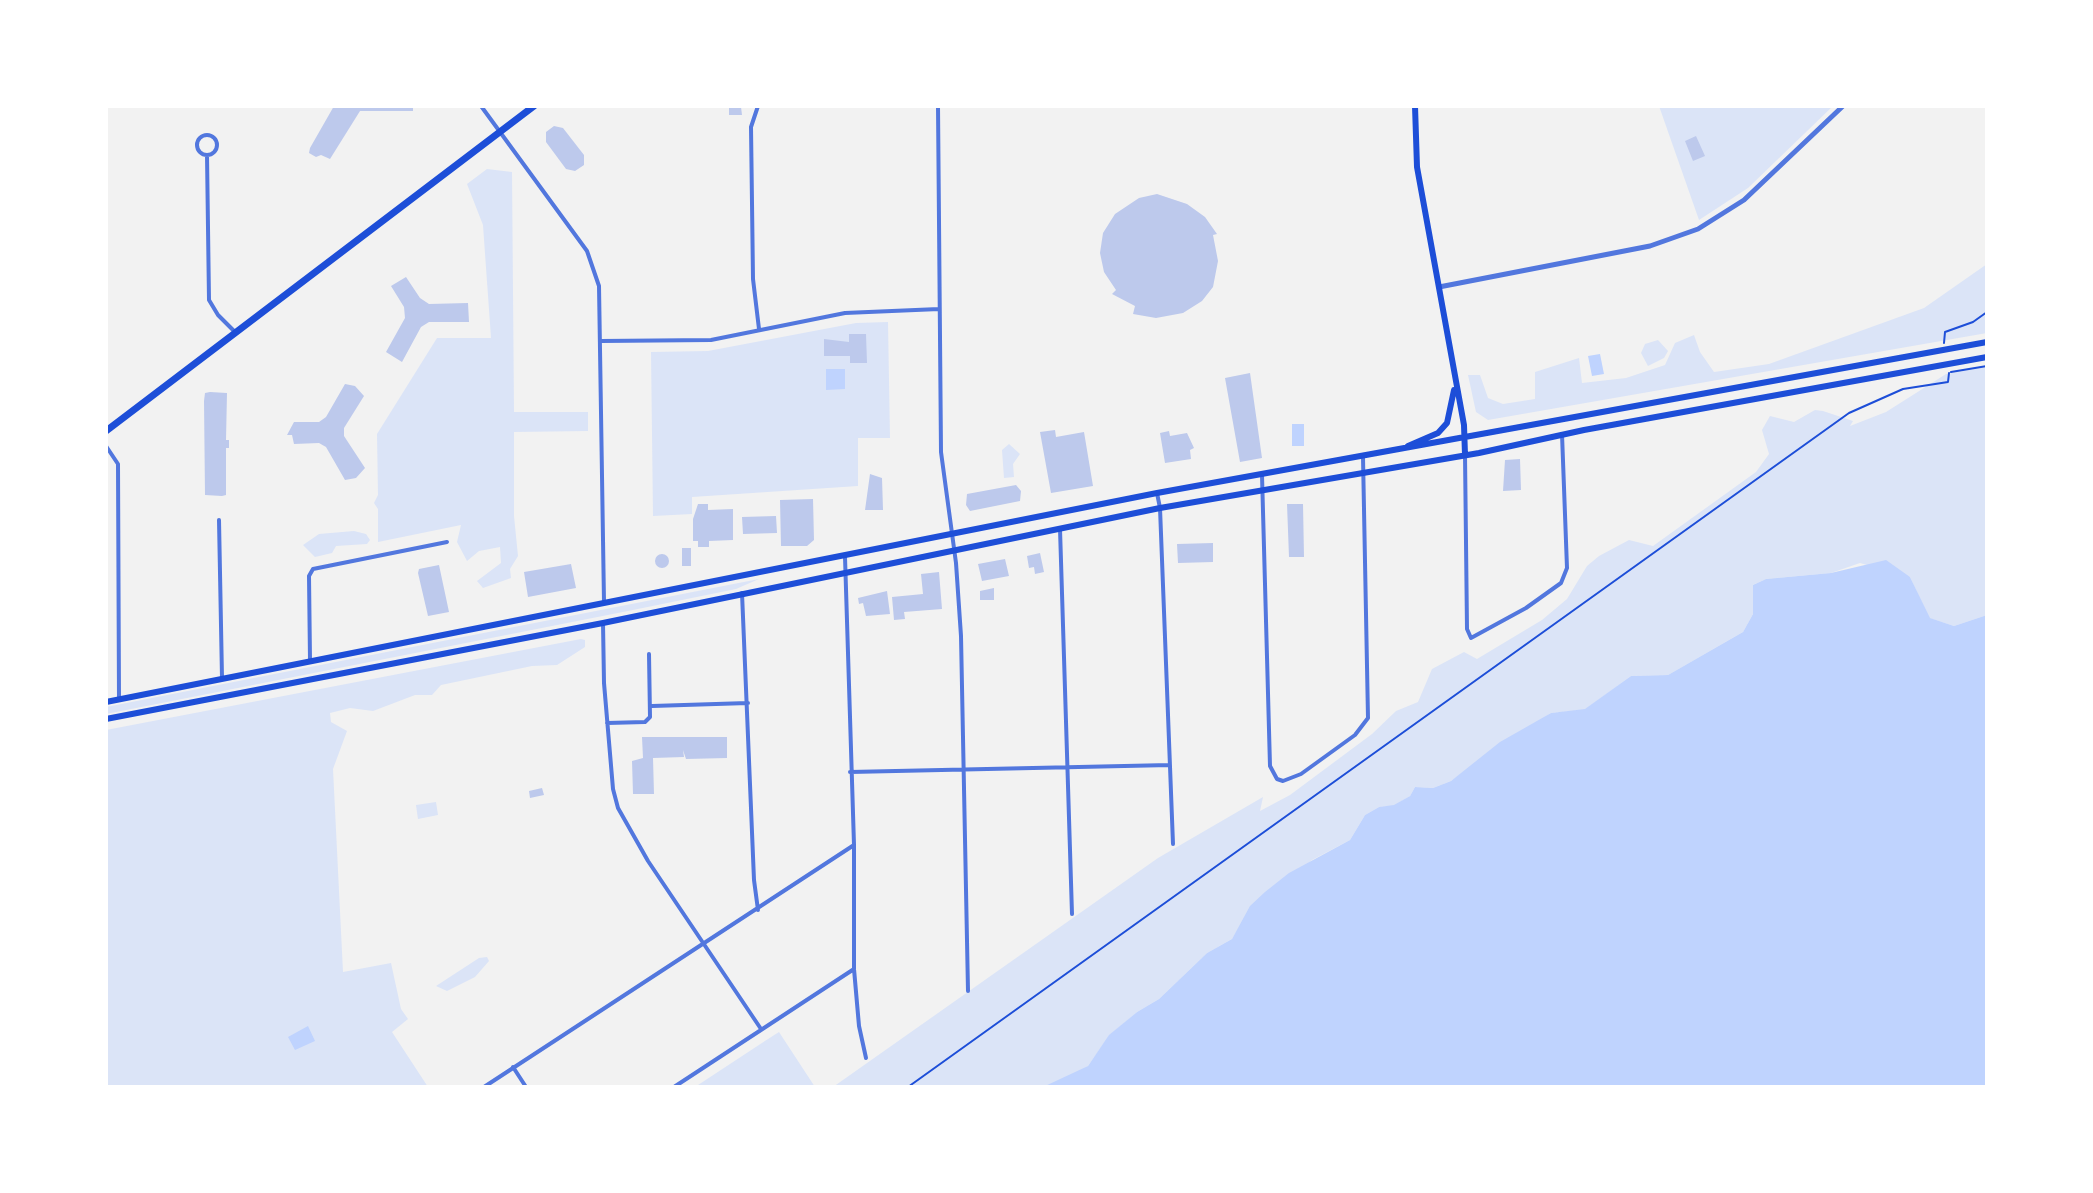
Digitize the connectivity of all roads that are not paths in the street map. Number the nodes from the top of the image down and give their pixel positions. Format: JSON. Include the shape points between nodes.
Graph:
{"nodes":[{"id":1,"x":481,"y":106,"type":"edge"},
{"id":2,"x":534,"y":106,"type":"edge"},
{"id":3,"x":758,"y":106,"type":"edge"},
{"id":4,"x":938,"y":106,"type":"edge"},
{"id":5,"x":1415,"y":106,"type":"edge"},
{"id":6,"x":1843,"y":106,"type":"edge"},
{"id":7,"x":501,"y":132,"type":"junction"},
{"id":8,"x":207,"y":155,"type":"junction"},
{"id":9,"x":1439,"y":287,"type":"junction"},
{"id":10,"x":939,"y":309,"type":"junction"},
{"id":11,"x":759,"y":329,"type":"junction"},
{"id":12,"x":236,"y":333,"type":"junction"},
{"id":13,"x":601,"y":341,"type":"junction"},
{"id":14,"x":1987,"y":342,"type":"edge"},
{"id":15,"x":1987,"y":357,"type":"edge"},
{"id":16,"x":1454,"y":366,"type":"junction"},
{"id":17,"x":1612,"y":409,"type":"junction"},
{"id":18,"x":1613,"y":424,"type":"junction"},
{"id":19,"x":106,"y":431,"type":"edge"},
{"id":20,"x":1562,"y":434,"type":"junction"},
{"id":21,"x":1465,"y":437,"type":"junction"},
{"id":22,"x":106,"y":446,"type":"edge"},
{"id":23,"x":1396,"y":451,"type":"junction"},
{"id":24,"x":1465,"y":455,"type":"junction"},
{"id":25,"x":1363,"y":457,"type":"junction"},
{"id":26,"x":1365,"y":472,"type":"junction"},
{"id":27,"x":1262,"y":473,"type":"junction"},
{"id":28,"x":1263,"y":491,"type":"junction"},
{"id":29,"x":1157,"y":493,"type":"junction"},
{"id":30,"x":1160,"y":508,"type":"junction"},
{"id":31,"x":219,"y":520,"type":"dead end"},
{"id":32,"x":1060,"y":529,"type":"junction"},
{"id":33,"x":950,"y":533,"type":"junction"},
{"id":34,"x":447,"y":542,"type":"dead end"},
{"id":35,"x":953,"y":550,"type":"junction"},
{"id":36,"x":845,"y":557,"type":"junction"},
{"id":37,"x":846,"y":572,"type":"junction"},
{"id":38,"x":742,"y":592,"type":"junction"},
{"id":39,"x":604,"y":602,"type":"junction"},
{"id":40,"x":603,"y":623,"type":"junction"},
{"id":41,"x":649,"y":654,"type":"dead end"},
{"id":42,"x":310,"y":660,"type":"junction"},
{"id":43,"x":222,"y":678,"type":"junction"},
{"id":44,"x":119,"y":700,"type":"junction"},
{"id":45,"x":106,"y":702,"type":"edge"},
{"id":46,"x":748,"y":703,"type":"junction"},
{"id":47,"x":652,"y":706,"type":"junction"},
{"id":48,"x":106,"y":719,"type":"edge"},
{"id":49,"x":607,"y":723,"type":"junction"},
{"id":50,"x":1170,"y":765,"type":"junction"},
{"id":51,"x":1068,"y":767,"type":"junction"},
{"id":52,"x":964,"y":768,"type":"junction"},
{"id":53,"x":850,"y":772,"type":"junction"},
{"id":54,"x":1173,"y":844,"type":"dead end"},
{"id":55,"x":854,"y":845,"type":"junction"},
{"id":56,"x":758,"y":910,"type":"junction"},
{"id":57,"x":1072,"y":914,"type":"dead end"},
{"id":58,"x":705,"y":945,"type":"junction"},
{"id":59,"x":854,"y":969,"type":"junction"},
{"id":60,"x":968,"y":991,"type":"dead end"},
{"id":61,"x":761,"y":1029,"type":"junction"},
{"id":62,"x":866,"y":1058,"type":"dead end"},
{"id":63,"x":513,"y":1067,"type":"junction"},
{"id":64,"x":484,"y":1087,"type":"edge"},
{"id":65,"x":526,"y":1087,"type":"edge"},
{"id":66,"x":674,"y":1087,"type":"edge"}],
"edges":[{"from":1,"to":7,"type":"street"},
{"from":2,"to":7,"type":"main road"},
{"from":3,"to":11,"type":"street","via":[[751,127],[753,279]]},
{"from":4,"to":10,"type":"street"},
{"from":5,"to":9,"type":"main road","via":[[1417,167]]},
{"from":6,"to":9,"type":"street","via":[[1744,200],[1698,229],[1650,246]]},
{"from":7,"to":12,"type":"main road"},
{"from":7,"to":13,"type":"street","via":[[587,251],[599,286]]},
{"from":8,"to":8,"type":"street","via":[[214,153],[217,143],[204,134],[196,144]]},
{"from":8,"to":12,"type":"street","via":[[209,300]]},
{"from":9,"to":16,"type":"main road"},
{"from":10,"to":11,"type":"street","via":[[876,309]]},
{"from":10,"to":33,"type":"street","via":[[941,452]]},
{"from":11,"to":13,"type":"street","via":[[711,340]]},
{"from":12,"to":19,"type":"main road"},
{"from":13,"to":39,"type":"street"},
{"from":14,"to":17,"type":"main road"},
{"from":15,"to":18,"type":"main road"},
{"from":16,"to":21,"type":"main road"},
{"from":16,"to":23,"type":"main road","via":[[1455,399],[1447,423],[1431,437]]},
{"from":17,"to":18,"type":"main road"},
{"from":17,"to":21,"type":"main road"},
{"from":18,"to":20,"type":"main road"},
{"from":20,"to":24,"type":"main road"},
{"from":20,"to":24,"type":"street","via":[[1567,568],[1561,583],[1471,638]]},
{"from":21,"to":23,"type":"main road"},
{"from":21,"to":24,"type":"main road"},
{"from":22,"to":44,"type":"street","via":[[118,464]]},
{"from":23,"to":25,"type":"main road"},
{"from":24,"to":26,"type":"main road"},
{"from":25,"to":26,"type":"street"},
{"from":25,"to":27,"type":"main road"},
{"from":26,"to":28,"type":"main road"},
{"from":26,"to":28,"type":"street","via":[[1368,718],[1355,735],[1283,781],[1271,772]]},
{"from":27,"to":28,"type":"street"},
{"from":27,"to":29,"type":"main road"},
{"from":28,"to":30,"type":"main road"},
{"from":29,"to":30,"type":"street"},
{"from":29,"to":33,"type":"main road"},
{"from":30,"to":32,"type":"main road"},
{"from":30,"to":50,"type":"street"},
{"from":31,"to":43,"type":"street"},
{"from":32,"to":35,"type":"main road"},
{"from":32,"to":51,"type":"street"},
{"from":33,"to":35,"type":"street"},
{"from":33,"to":36,"type":"main road"},
{"from":34,"to":42,"type":"street","via":[[313,569]]},
{"from":35,"to":37,"type":"main road"},
{"from":35,"to":52,"type":"street"},
{"from":36,"to":37,"type":"street"},
{"from":36,"to":39,"type":"main road"},
{"from":37,"to":38,"type":"main road"},
{"from":37,"to":53,"type":"street"},
{"from":38,"to":40,"type":"main road"},
{"from":38,"to":46,"type":"street"},
{"from":39,"to":42,"type":"main road"},
{"from":40,"to":48,"type":"main road"},
{"from":40,"to":49,"type":"street"},
{"from":41,"to":47,"type":"street"},
{"from":42,"to":43,"type":"main road"},
{"from":43,"to":44,"type":"main road"},
{"from":44,"to":45,"type":"main road"},
{"from":46,"to":47,"type":"street"},
{"from":46,"to":56,"type":"street"},
{"from":47,"to":49,"type":"street","via":[[645,722]]},
{"from":49,"to":58,"type":"street","via":[[613,789],[626,825]]},
{"from":50,"to":51,"type":"street"},
{"from":50,"to":54,"type":"street"},
{"from":51,"to":52,"type":"street"},
{"from":51,"to":57,"type":"street"},
{"from":52,"to":53,"type":"street"},
{"from":52,"to":60,"type":"street"},
{"from":53,"to":55,"type":"street"},
{"from":55,"to":56,"type":"street"},
{"from":55,"to":59,"type":"street"},
{"from":56,"to":58,"type":"street"},
{"from":58,"to":61,"type":"street"},
{"from":58,"to":63,"type":"street"},
{"from":59,"to":61,"type":"street"},
{"from":59,"to":62,"type":"street"},
{"from":61,"to":66,"type":"street"},
{"from":63,"to":64,"type":"street"},
{"from":63,"to":65,"type":"street"}]}
